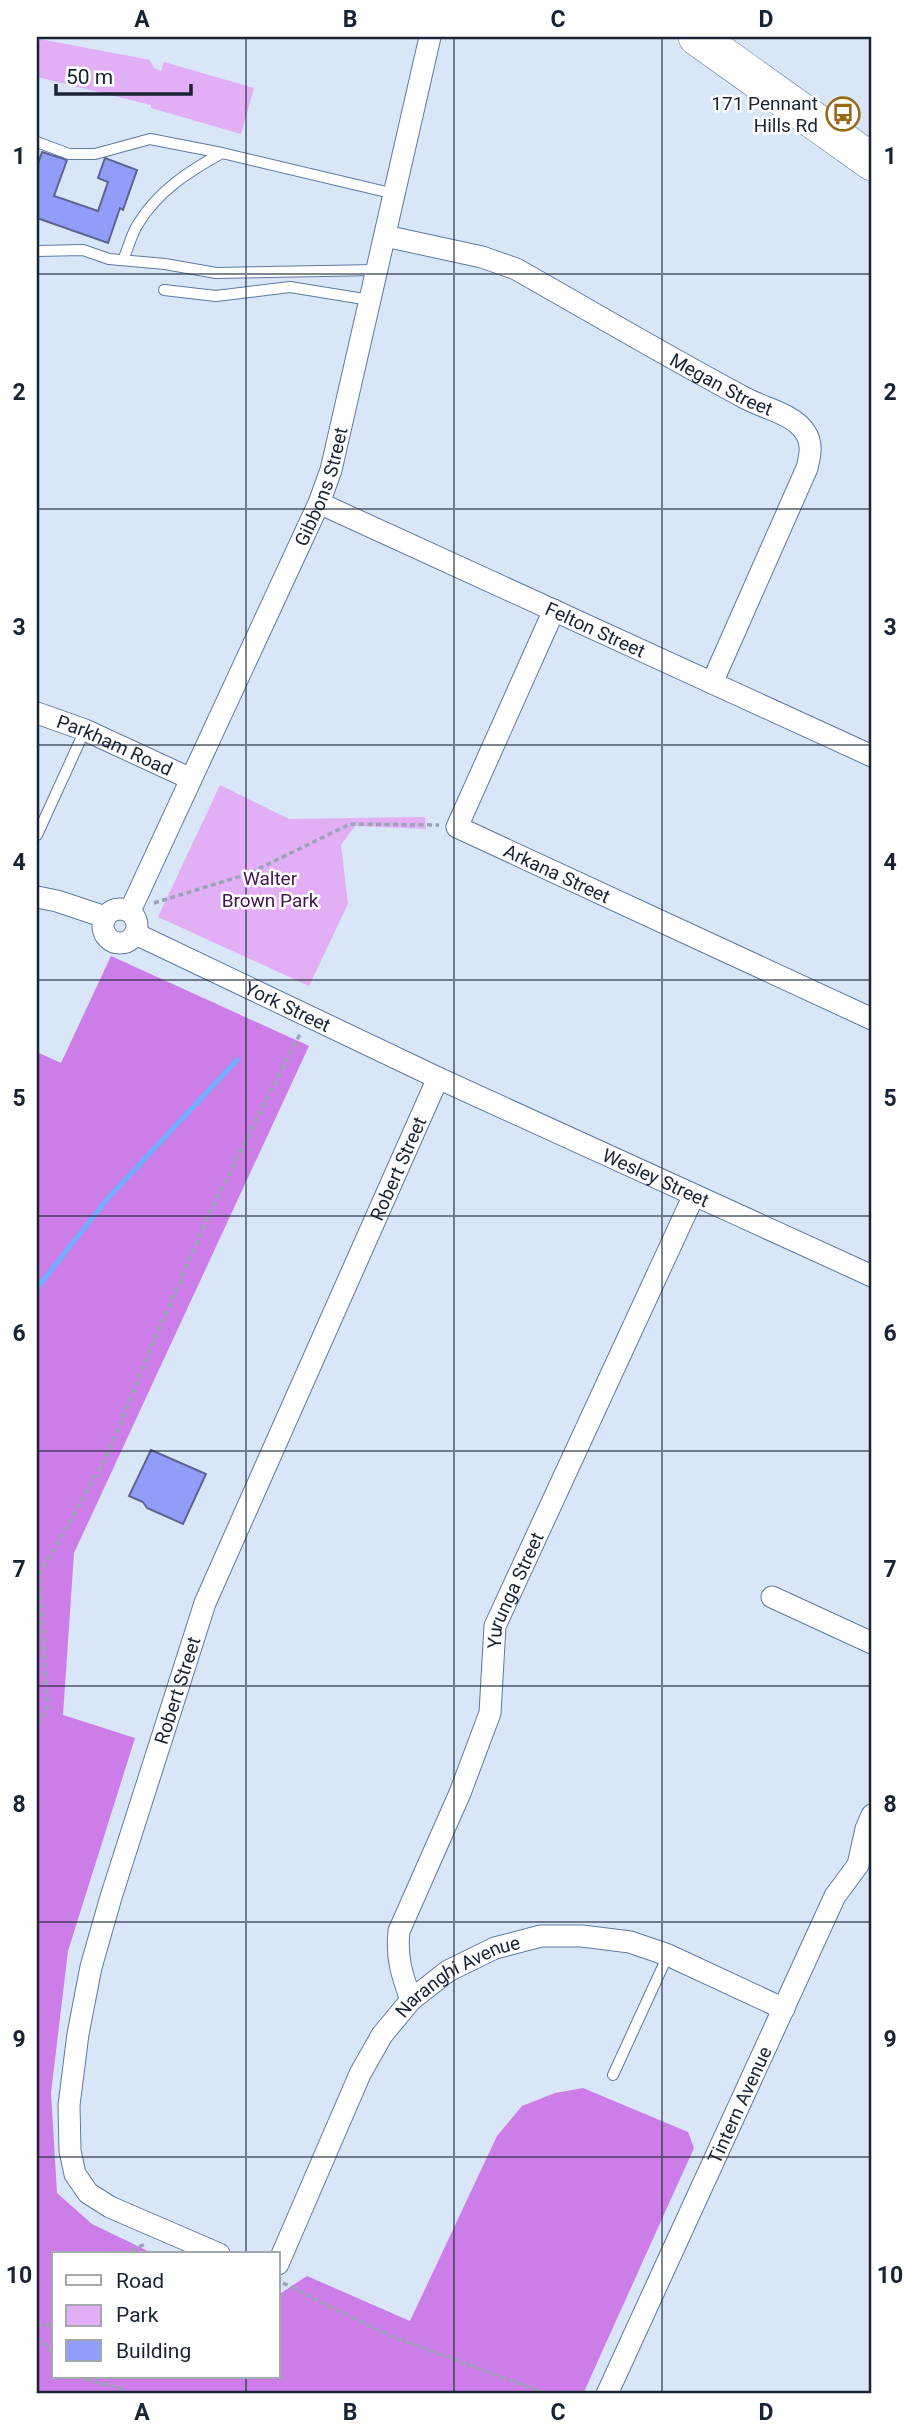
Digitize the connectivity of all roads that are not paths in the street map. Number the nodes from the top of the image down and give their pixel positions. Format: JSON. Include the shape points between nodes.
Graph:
{"nodes":[{"id":1,"x":430,"y":37,"type":"edge"},
{"id":2,"x":697,"y":37,"type":"edge"},
{"id":3,"x":37,"y":142,"type":"edge"},
{"id":4,"x":222,"y":153,"type":"junction"},
{"id":5,"x":872,"y":162,"type":"edge"},
{"id":6,"x":395,"y":194,"type":"junction"},
{"id":7,"x":385,"y":236,"type":"junction"},
{"id":8,"x":37,"y":251,"type":"edge"},
{"id":9,"x":123,"y":260,"type":"junction"},
{"id":10,"x":377,"y":270,"type":"junction"},
{"id":11,"x":164,"y":290,"type":"dead end"},
{"id":12,"x":370,"y":300,"type":"junction"},
{"id":13,"x":319,"y":503,"type":"junction"},
{"id":14,"x":554,"y":611,"type":"junction"},
{"id":15,"x":712,"y":683,"type":"junction"},
{"id":16,"x":37,"y":713,"type":"edge"},
{"id":17,"x":85,"y":730,"type":"junction"},
{"id":18,"x":872,"y":756,"type":"edge"},
{"id":19,"x":191,"y":779,"type":"junction"},
{"id":20,"x":37,"y":835,"type":"edge"},
{"id":21,"x":37,"y":897,"type":"edge"},
{"id":22,"x":133,"y":904,"type":"junction"},
{"id":23,"x":105,"y":917,"type":"junction"},
{"id":24,"x":136,"y":934,"type":"junction"},
{"id":25,"x":872,"y":1019,"type":"edge"},
{"id":26,"x":438,"y":1078,"type":"junction"},
{"id":27,"x":694,"y":1195,"type":"junction"},
{"id":28,"x":872,"y":1276,"type":"edge"},
{"id":29,"x":772,"y":1597,"type":"dead end"},
{"id":30,"x":872,"y":1643,"type":"edge"},
{"id":31,"x":872,"y":1815,"type":"edge"},
{"id":32,"x":865,"y":1868,"type":"edge"},
{"id":33,"x":668,"y":1955,"type":"junction"},
{"id":34,"x":411,"y":2000,"type":"junction"},
{"id":35,"x":784,"y":2009,"type":"junction"},
{"id":36,"x":613,"y":2075,"type":"dead end"},
{"id":37,"x":214,"y":2252,"type":"edge"},
{"id":38,"x":280,"y":2259,"type":"edge"},
{"id":39,"x":607,"y":2394,"type":"edge"}],
"edges":[{"from":1,"to":6,"type":"street","name":"Gibbons Street"},
{"from":2,"to":5,"type":"highway"},
{"from":3,"to":4,"type":"lane","via":[[69,154],[95,154],[150,139]]},
{"from":4,"to":6,"type":"lane"},
{"from":4,"to":9,"type":"lane","via":[[166,190],[137,225]]},
{"from":6,"to":7,"type":"street","name":"Gibbons Street"},
{"from":7,"to":10,"type":"street","name":"Gibbons Street"},
{"from":7,"to":15,"type":"street","name":"Megan Street","via":[[516,269],[805,430],[810,442],[807,468]]},
{"from":8,"to":9,"type":"lane","via":[[83,250]]},
{"from":9,"to":10,"type":"lane","via":[[216,273]]},
{"from":10,"to":12,"type":"street","name":"Gibbons Street"},
{"from":11,"to":12,"type":"lane","via":[[216,296],[290,287]]},
{"from":12,"to":13,"type":"street","name":"Gibbons Street","via":[[331,470]]},
{"from":13,"to":14,"type":"street","name":"Felton Street"},
{"from":13,"to":19,"type":"street","name":"Gibbons Street"},
{"from":14,"to":15,"type":"street","name":"Felton Street"},
{"from":14,"to":25,"type":"street","name":"Arkana Street","via":[[457,827]]},
{"from":15,"to":18,"type":"street","name":"Felton Street"},
{"from":16,"to":17,"type":"street","name":"Parkham Road"},
{"from":17,"to":19,"type":"street","name":"Parkham Road"},
{"from":17,"to":20,"type":"lane"},
{"from":19,"to":22,"type":"street","name":"Gibbons Street"},
{"from":21,"to":23,"type":"street"},
{"from":22,"to":23,"type":"street"},
{"from":22,"to":24,"type":"street"},
{"from":23,"to":24,"type":"street","via":[[104,933],[112,941],[123,943]]},
{"from":24,"to":26,"type":"street","name":"York Street"},
{"from":26,"to":27,"type":"street","name":"Wesley Street"},
{"from":26,"to":37,"type":"street","name":"Robert Street","via":[[205,1603],[111,1897],[78,2034],[69,2105],[75,2174],[88,2193],[110,2207]]},
{"from":27,"to":28,"type":"street","name":"Wesley Street"},
{"from":27,"to":34,"type":"street","name":"Yurunga Street","via":[[495,1626],[490,1713],[399,1931],[399,1969]]},
{"from":29,"to":30,"type":"street"},
{"from":31,"to":32,"type":"street","name":"Tintern Avenue","via":[[863,1851]]},
{"from":32,"to":35,"type":"street","name":"Tintern Avenue","via":[[835,1896]]},
{"from":33,"to":34,"type":"street","name":"Naranghi Avenue","via":[[630,1942],[541,1936],[495,1948],[448,1971]]},
{"from":33,"to":35,"type":"street","name":"Naranghi Avenue"},
{"from":33,"to":36,"type":"lane"},
{"from":34,"to":38,"type":"street","name":"Naranghi Avenue","via":[[382,2035],[360,2074]]},
{"from":35,"to":39,"type":"street","name":"Tintern Avenue"}]}
